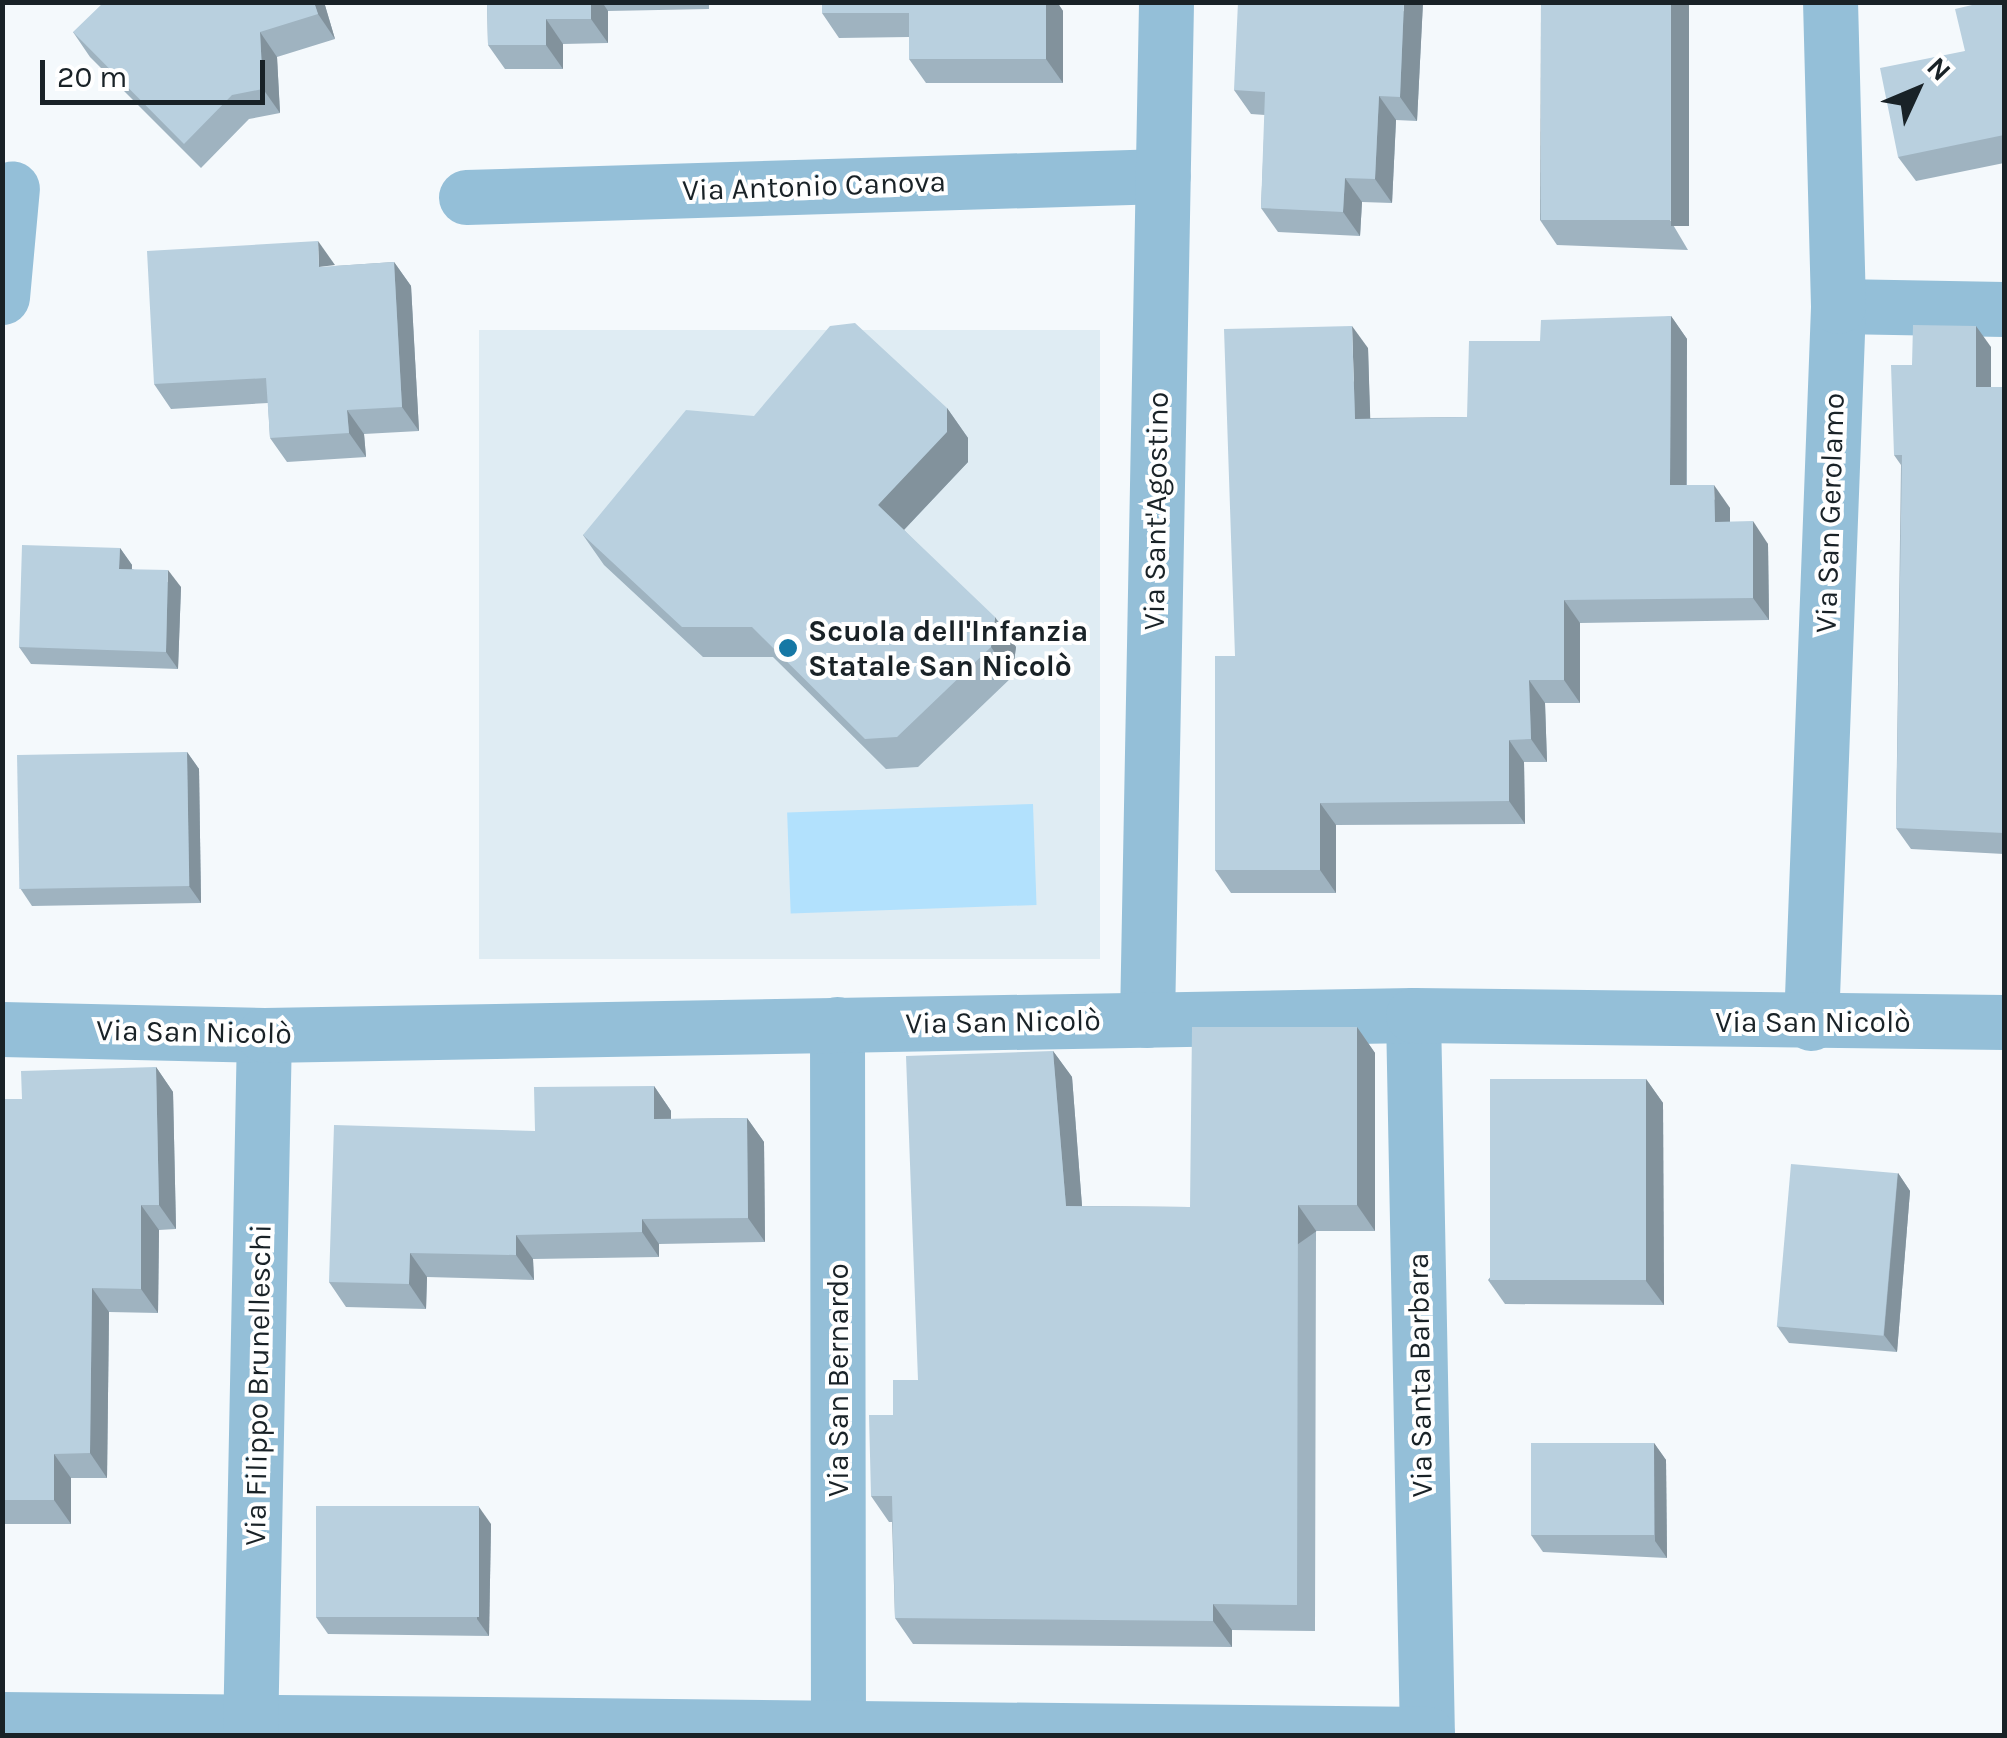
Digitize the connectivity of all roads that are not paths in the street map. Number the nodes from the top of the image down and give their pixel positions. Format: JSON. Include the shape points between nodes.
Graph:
{"nodes":[{"id":1,"x":1166,"y":2,"type":"edge"},
{"id":2,"x":1830,"y":2,"type":"edge"},
{"id":3,"x":1163,"y":176,"type":"junction"},
{"id":4,"x":12,"y":188,"type":"dead end"},
{"id":5,"x":466,"y":196,"type":"dead end"},
{"id":6,"x":2,"y":297,"type":"edge"},
{"id":7,"x":1838,"y":306,"type":"junction"},
{"id":8,"x":2004,"y":309,"type":"edge"},
{"id":9,"x":1412,"y":1015,"type":"junction"},
{"id":10,"x":1147,"y":1020,"type":"junction"},
{"id":11,"x":2004,"y":1022,"type":"edge"},
{"id":12,"x":1811,"y":1023,"type":"junction"},
{"id":13,"x":837,"y":1024,"type":"junction"},
{"id":14,"x":2,"y":1029,"type":"edge"},
{"id":15,"x":264,"y":1035,"type":"junction"},
{"id":16,"x":2,"y":1720,"type":"edge"},
{"id":17,"x":251,"y":1728,"type":"edge"},
{"id":18,"x":838,"y":1733,"type":"edge"},
{"id":19,"x":1426,"y":1734,"type":"edge"}],
"edges":[{"from":1,"to":3,"type":"street","name":"Via Sant'Agostino"},
{"from":2,"to":7,"type":"street","name":"Via San Gerolamo"},
{"from":3,"to":5,"type":"street","name":"Via Antonio Canova"},
{"from":3,"to":10,"type":"street","name":"Via Sant'Agostino"},
{"from":4,"to":6,"type":"street"},
{"from":7,"to":8,"type":"street"},
{"from":7,"to":12,"type":"street","name":"Via San Gerolamo"},
{"from":9,"to":10,"type":"street","name":"Via San Nicolò"},
{"from":9,"to":12,"type":"street","name":"Via San Nicolò"},
{"from":9,"to":19,"type":"street","name":"Via Santa Barbara"},
{"from":10,"to":13,"type":"street","name":"Via San Nicolò"},
{"from":11,"to":12,"type":"street","name":"Via San Nicolò"},
{"from":13,"to":15,"type":"street","name":"Via San Nicolò"},
{"from":13,"to":18,"type":"street","name":"Via San Bernardo"},
{"from":14,"to":15,"type":"street","name":"Via San Nicolò"},
{"from":15,"to":17,"type":"street","name":"Via Filippo Brunelleschi"},
{"from":16,"to":17,"type":"street"},
{"from":17,"to":18,"type":"street"},
{"from":18,"to":19,"type":"street"}]}
